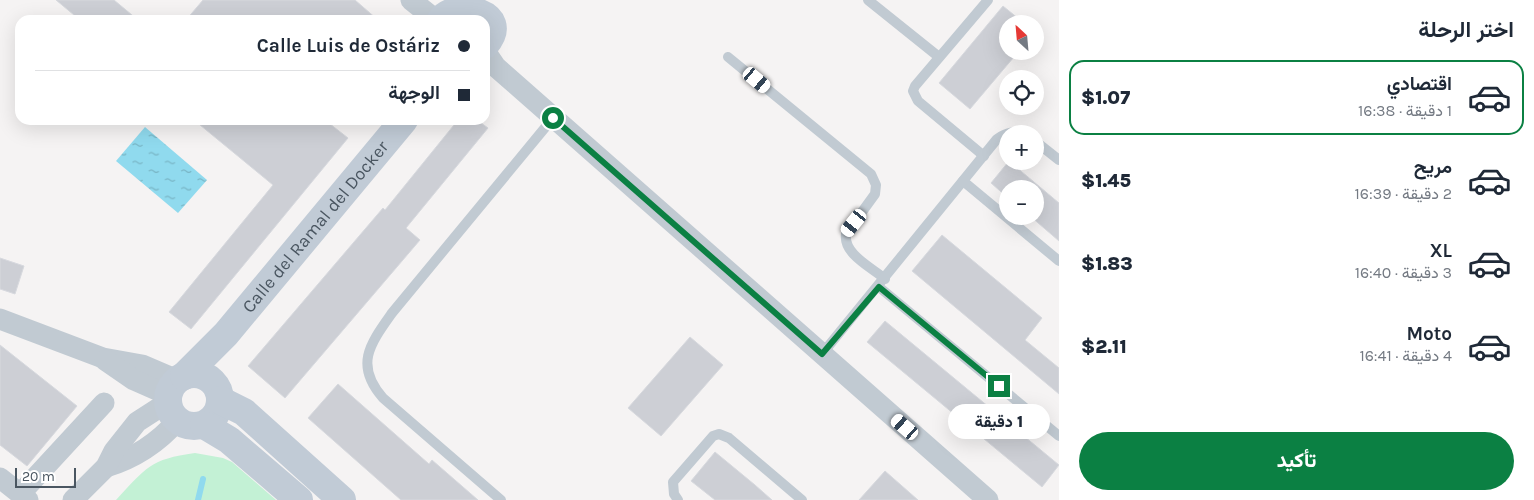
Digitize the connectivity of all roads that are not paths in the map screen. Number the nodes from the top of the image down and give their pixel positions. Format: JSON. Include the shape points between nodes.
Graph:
{"nodes":[{"id":1,"x":411,"y":0,"type":"edge"},
{"id":2,"x":868,"y":0,"type":"edge"},
{"id":3,"x":988,"y":0,"type":"edge"},
{"id":4,"x":484,"y":4,"type":"edge"},
{"id":5,"x":430,"y":15,"type":"edge"},
{"id":6,"x":444,"y":15,"type":"edge"},
{"id":7,"x":728,"y":57,"type":"dead end"},
{"id":8,"x":938,"y":58,"type":"junction"},
{"id":9,"x":490,"y":59,"type":"edge"},
{"id":10,"x":553,"y":118,"type":"junction"},
{"id":11,"x":400,"y":125,"type":"edge"},
{"id":12,"x":999,"y":138,"type":"edge"},
{"id":13,"x":1044,"y":148,"type":"edge"},
{"id":14,"x":984,"y":156,"type":"junction"},
{"id":15,"x":1059,"y":160,"type":"edge"},
{"id":16,"x":963,"y":181,"type":"junction"},
{"id":17,"x":1059,"y":261,"type":"edge"},
{"id":18,"x":882,"y":283,"type":"junction"},
{"id":19,"x":0,"y":319,"type":"edge"},
{"id":20,"x":822,"y":354,"type":"junction"},
{"id":21,"x":186,"y":393,"type":"junction"},
{"id":22,"x":104,"y":403,"type":"dead end"},
{"id":23,"x":1059,"y":436,"type":"edge"},
{"id":24,"x":0,"y":478,"type":"edge"},
{"id":25,"x":24,"y":497,"type":"edge"},
{"id":26,"x":73,"y":500,"type":"edge"},
{"id":27,"x":299,"y":500,"type":"edge"},
{"id":28,"x":342,"y":500,"type":"edge"},
{"id":29,"x":502,"y":500,"type":"edge"},
{"id":30,"x":678,"y":500,"type":"edge"},
{"id":31,"x":802,"y":500,"type":"edge"},
{"id":32,"x":988,"y":500,"type":"edge"}],
"edges":[{"from":1,"to":5,"type":"street"},
{"from":2,"to":8,"type":"lane"},
{"from":3,"to":8,"type":"lane"},
{"from":4,"to":6,"type":"main road","via":[[454,4]]},
{"from":7,"to":18,"type":"lane","via":[[871,174],[876,194],[846,234],[845,241],[849,250]]},
{"from":8,"to":14,"type":"lane","via":[[915,86],[914,97]]},
{"from":9,"to":10,"type":"street"},
{"from":10,"to":20,"type":"street"},
{"from":10,"to":29,"type":"lane","via":[[392,313],[367,355],[369,379],[383,398]]},
{"from":11,"to":21,"type":"main road","name":"Calle del Ramal del Docker","via":[[226,334]]},
{"from":12,"to":14,"type":"lane"},
{"from":13,"to":15,"type":"lane"},
{"from":14,"to":16,"type":"lane"},
{"from":16,"to":17,"type":"lane"},
{"from":16,"to":18,"type":"lane"},
{"from":18,"to":20,"type":"lane"},
{"from":18,"to":23,"type":"lane"},
{"from":19,"to":21,"type":"street","via":[[103,358],[142,365]]},
{"from":20,"to":32,"type":"street"},
{"from":21,"to":26,"type":"street","via":[[152,445],[106,467]]},
{"from":21,"to":27,"type":"main road","name":"Calle del Ramal del Docker","via":[[216,415],[204,425],[229,440]]},
{"from":21,"to":28,"type":"main road","via":[[244,412]]},
{"from":22,"to":25,"type":"street"},
{"from":24,"to":25,"type":"street"},
{"from":30,"to":31,"type":"lane","via":[[673,482],[713,436],[719,434]]}]}
